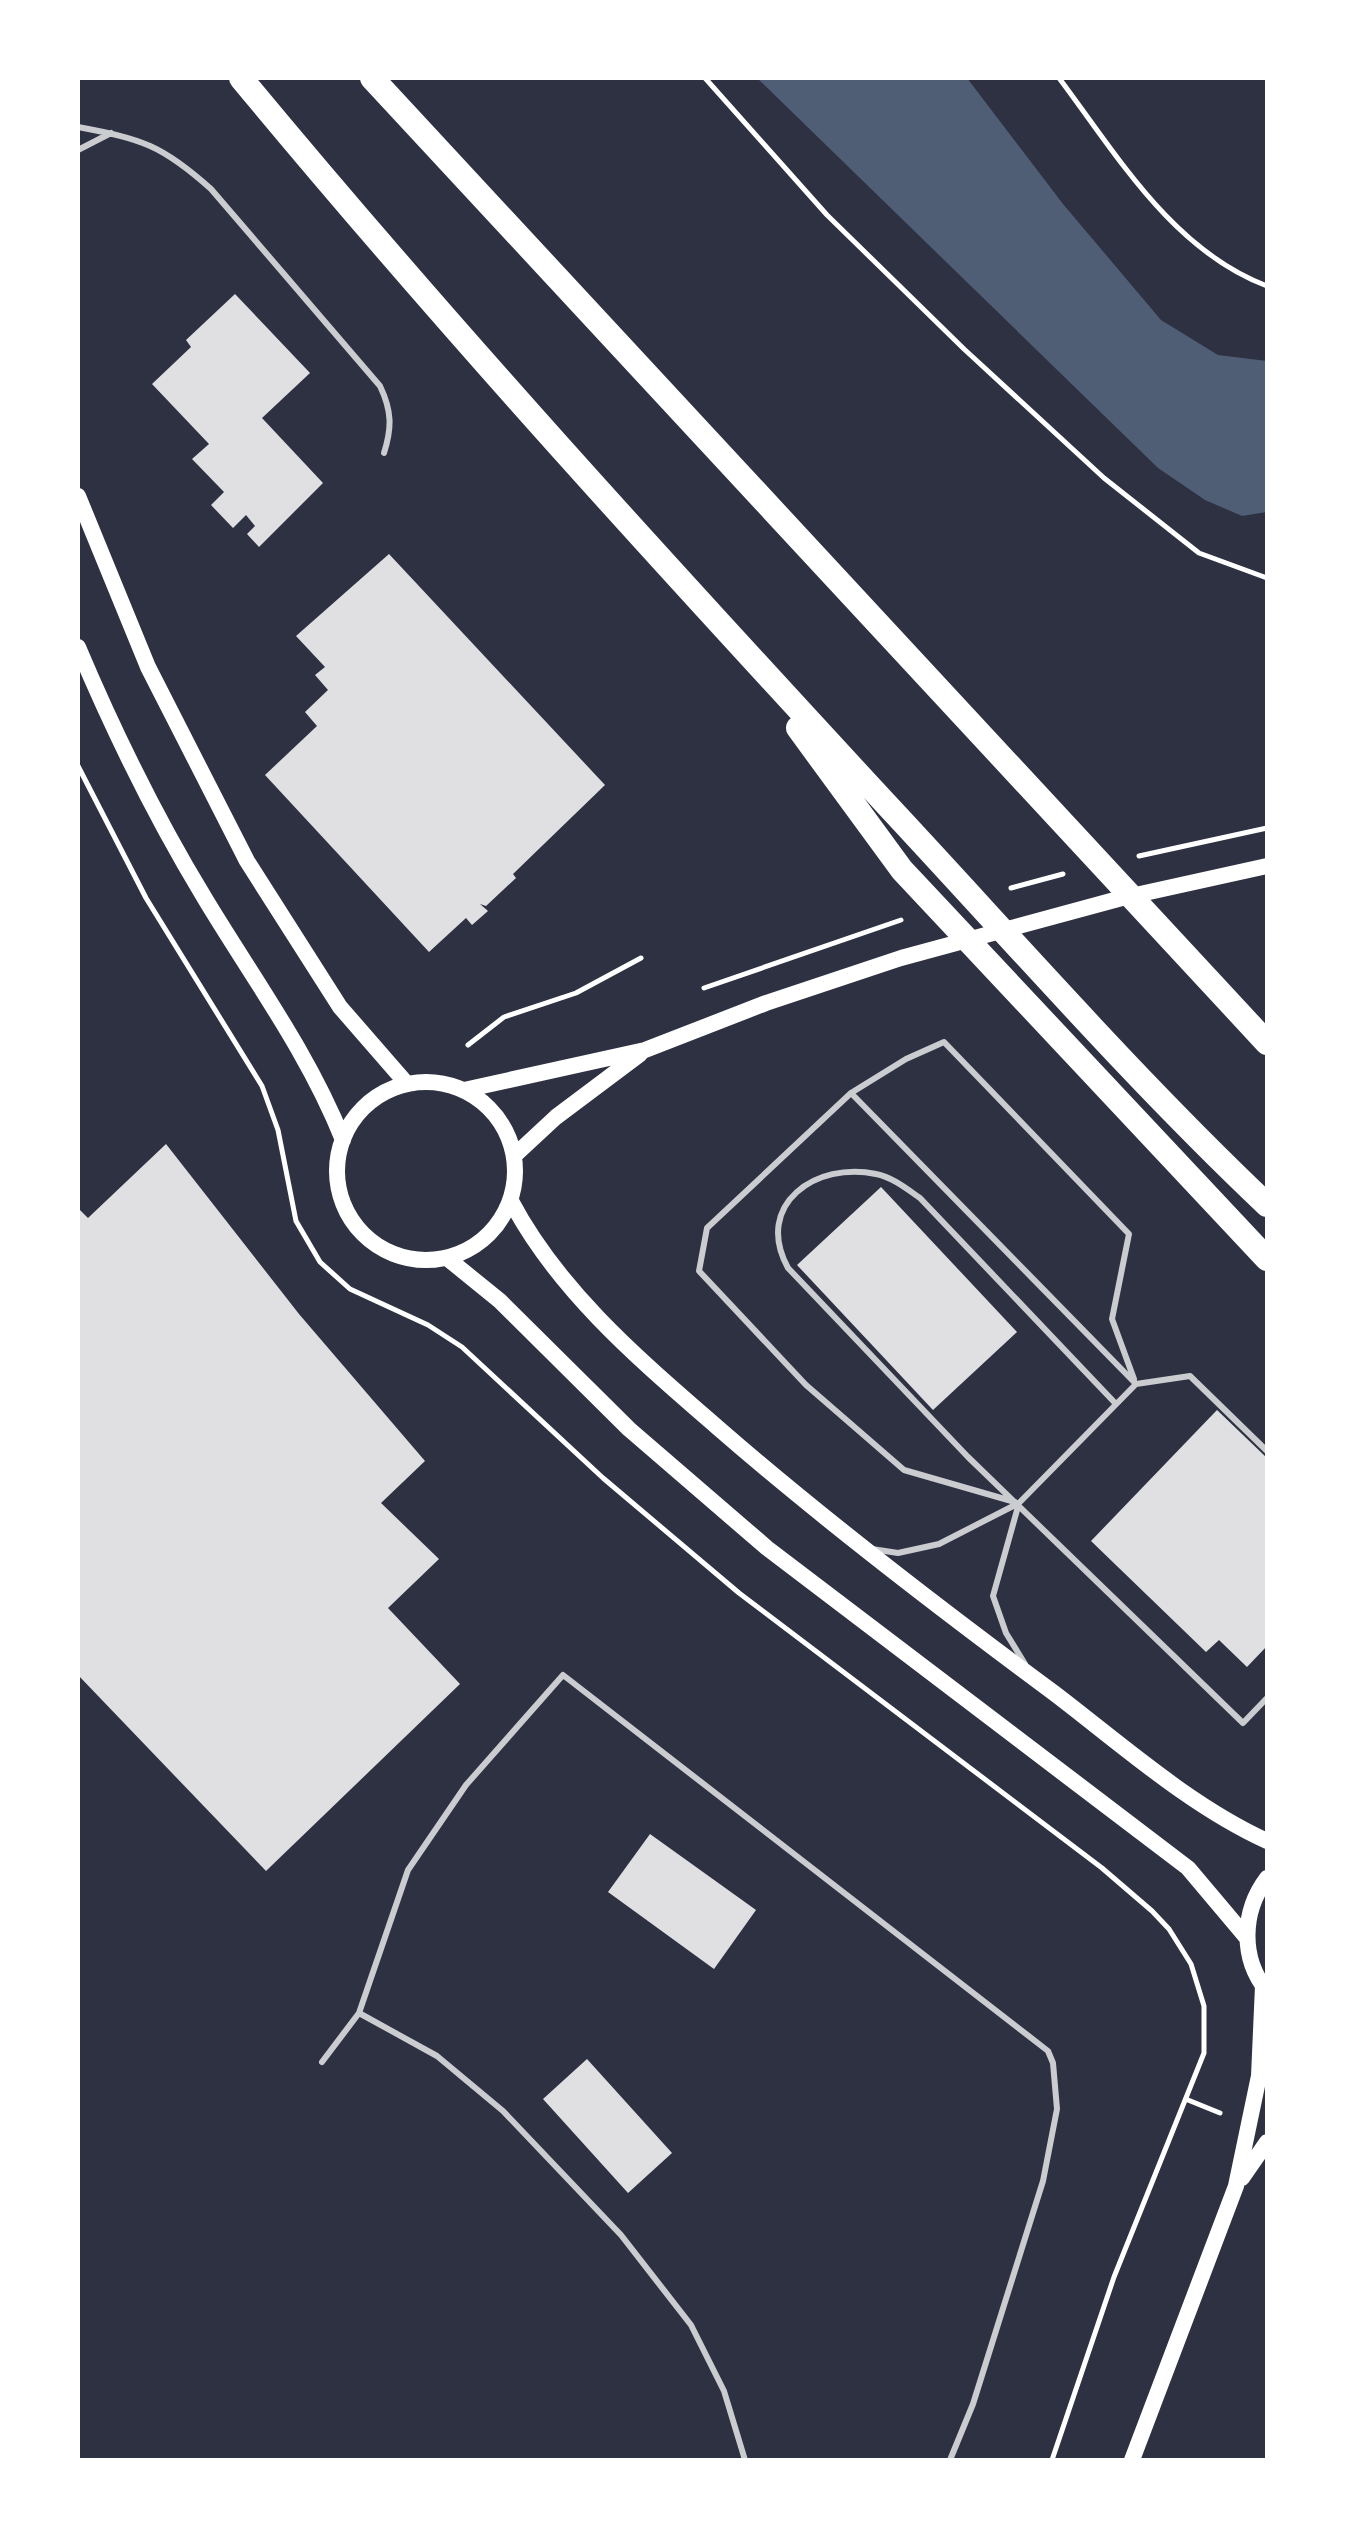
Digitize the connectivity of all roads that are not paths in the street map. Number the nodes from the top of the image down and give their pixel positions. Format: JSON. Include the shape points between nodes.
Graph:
{"nodes":[{"id":1,"x":241,"y":78,"type":"edge"},
{"id":2,"x":372,"y":78,"type":"edge"},
{"id":3,"x":78,"y":127,"type":"edge"},
{"id":4,"x":111,"y":133,"type":"junction"},
{"id":5,"x":78,"y":150,"type":"edge"},
{"id":6,"x":384,"y":453,"type":"dead end"},
{"id":7,"x":78,"y":496,"type":"edge"},
{"id":8,"x":733,"y":639,"type":"junction"},
{"id":9,"x":78,"y":647,"type":"edge"},
{"id":10,"x":1267,"y":866,"type":"edge"},
{"id":11,"x":1267,"y":1043,"type":"edge"},
{"id":12,"x":645,"y":1050,"type":"junction"},
{"id":13,"x":407,"y":1084,"type":"junction"},
{"id":14,"x":464,"y":1090,"type":"junction"},
{"id":15,"x":851,"y":1093,"type":"junction"},
{"id":16,"x":343,"y":1140,"type":"junction"},
{"id":17,"x":514,"y":1156,"type":"junction"},
{"id":18,"x":511,"y":1201,"type":"junction"},
{"id":19,"x":1267,"y":1205,"type":"edge"},
{"id":20,"x":447,"y":1258,"type":"junction"},
{"id":21,"x":1267,"y":1259,"type":"edge"},
{"id":22,"x":1136,"y":1384,"type":"junction"},
{"id":23,"x":1116,"y":1404,"type":"junction"},
{"id":24,"x":1267,"y":1451,"type":"edge"},
{"id":25,"x":1019,"y":1503,"type":"junction"},
{"id":26,"x":861,"y":1547,"type":"junction"},
{"id":27,"x":1033,"y":1678,"type":"junction"},
{"id":28,"x":1267,"y":1698,"type":"edge"},
{"id":29,"x":1267,"y":1841,"type":"edge"},
{"id":30,"x":1267,"y":1878,"type":"edge"},
{"id":31,"x":1247,"y":1938,"type":"junction"},
{"id":32,"x":1265,"y":1989,"type":"edge"},
{"id":33,"x":359,"y":2013,"type":"junction"},
{"id":34,"x":322,"y":2062,"type":"dead end"},
{"id":35,"x":1267,"y":2142,"type":"edge"},
{"id":36,"x":1236,"y":2186,"type":"junction"},
{"id":37,"x":745,"y":2460,"type":"edge"},
{"id":38,"x":950,"y":2460,"type":"edge"},
{"id":39,"x":1132,"y":2460,"type":"edge"}],
"edges":[{"from":1,"to":8,"type":"highway","via":[[541,427]]},
{"from":2,"to":11,"type":"highway"},
{"from":3,"to":4,"type":"lane"},
{"from":4,"to":5,"type":"lane"},
{"from":4,"to":6,"type":"lane","via":[[154,145],[211,189],[380,386],[389,405],[391,430]]},
{"from":7,"to":13,"type":"main road","via":[[148,667],[247,861],[340,1007]]},
{"from":8,"to":19,"type":"highway"},
{"from":8,"to":21,"type":"highway","via":[[902,870]]},
{"from":9,"to":16,"type":"main road","via":[[166,829],[310,1065]]},
{"from":10,"to":12,"type":"main road","via":[[901,958]]},
{"from":12,"to":14,"type":"main road"},
{"from":12,"to":17,"type":"main road"},
{"from":13,"to":14,"type":"main road"},
{"from":13,"to":16,"type":"main road","via":[[368,1104]]},
{"from":14,"to":17,"type":"main road","via":[[497,1117]]},
{"from":15,"to":22,"type":"lane"},
{"from":15,"to":22,"type":"lane","via":[[944,1042],[1129,1234],[1112,1319]]},
{"from":15,"to":25,"type":"lane","via":[[707,1228],[699,1271],[806,1385],[904,1470]]},
{"from":16,"to":20,"type":"main road","via":[[338,1182],[348,1212],[367,1238],[405,1258]]},
{"from":17,"to":18,"type":"main road"},
{"from":18,"to":20,"type":"main road","via":[[486,1237]]},
{"from":18,"to":26,"type":"main road","via":[[545,1260],[605,1324],[679,1394]]},
{"from":20,"to":31,"type":"main road","via":[[500,1301],[629,1429],[756,1539],[1188,1868]]},
{"from":22,"to":23,"type":"lane"},
{"from":22,"to":24,"type":"lane","via":[[1190,1376]]},
{"from":23,"to":25,"type":"lane"},
{"from":23,"to":25,"type":"lane","via":[[920,1198],[900,1184],[880,1174],[831,1171],[791,1196],[780,1216],[778,1236],[788,1268],[968,1457]]},
{"from":25,"to":26,"type":"lane","via":[[939,1544],[898,1553]]},
{"from":25,"to":27,"type":"lane","via":[[993,1596],[1006,1633]]},
{"from":25,"to":28,"type":"lane","via":[[1243,1723]]},
{"from":26,"to":27,"type":"main road"},
{"from":27,"to":29,"type":"main road","via":[[1193,1797]]},
{"from":30,"to":31,"type":"main road","via":[[1254,1898]]},
{"from":31,"to":32,"type":"main road"},
{"from":32,"to":36,"type":"main road","via":[[1259,2076]]},
{"from":33,"to":34,"type":"lane"},
{"from":33,"to":37,"type":"lane","via":[[437,2056],[503,2111],[621,2235],[691,2325],[724,2391]]},
{"from":33,"to":38,"type":"lane","via":[[408,1870],[466,1785],[563,1675],[1048,2051],[1057,2109],[1046,2169],[973,2404]]},
{"from":35,"to":36,"type":"main road"},
{"from":36,"to":39,"type":"main road"}]}
